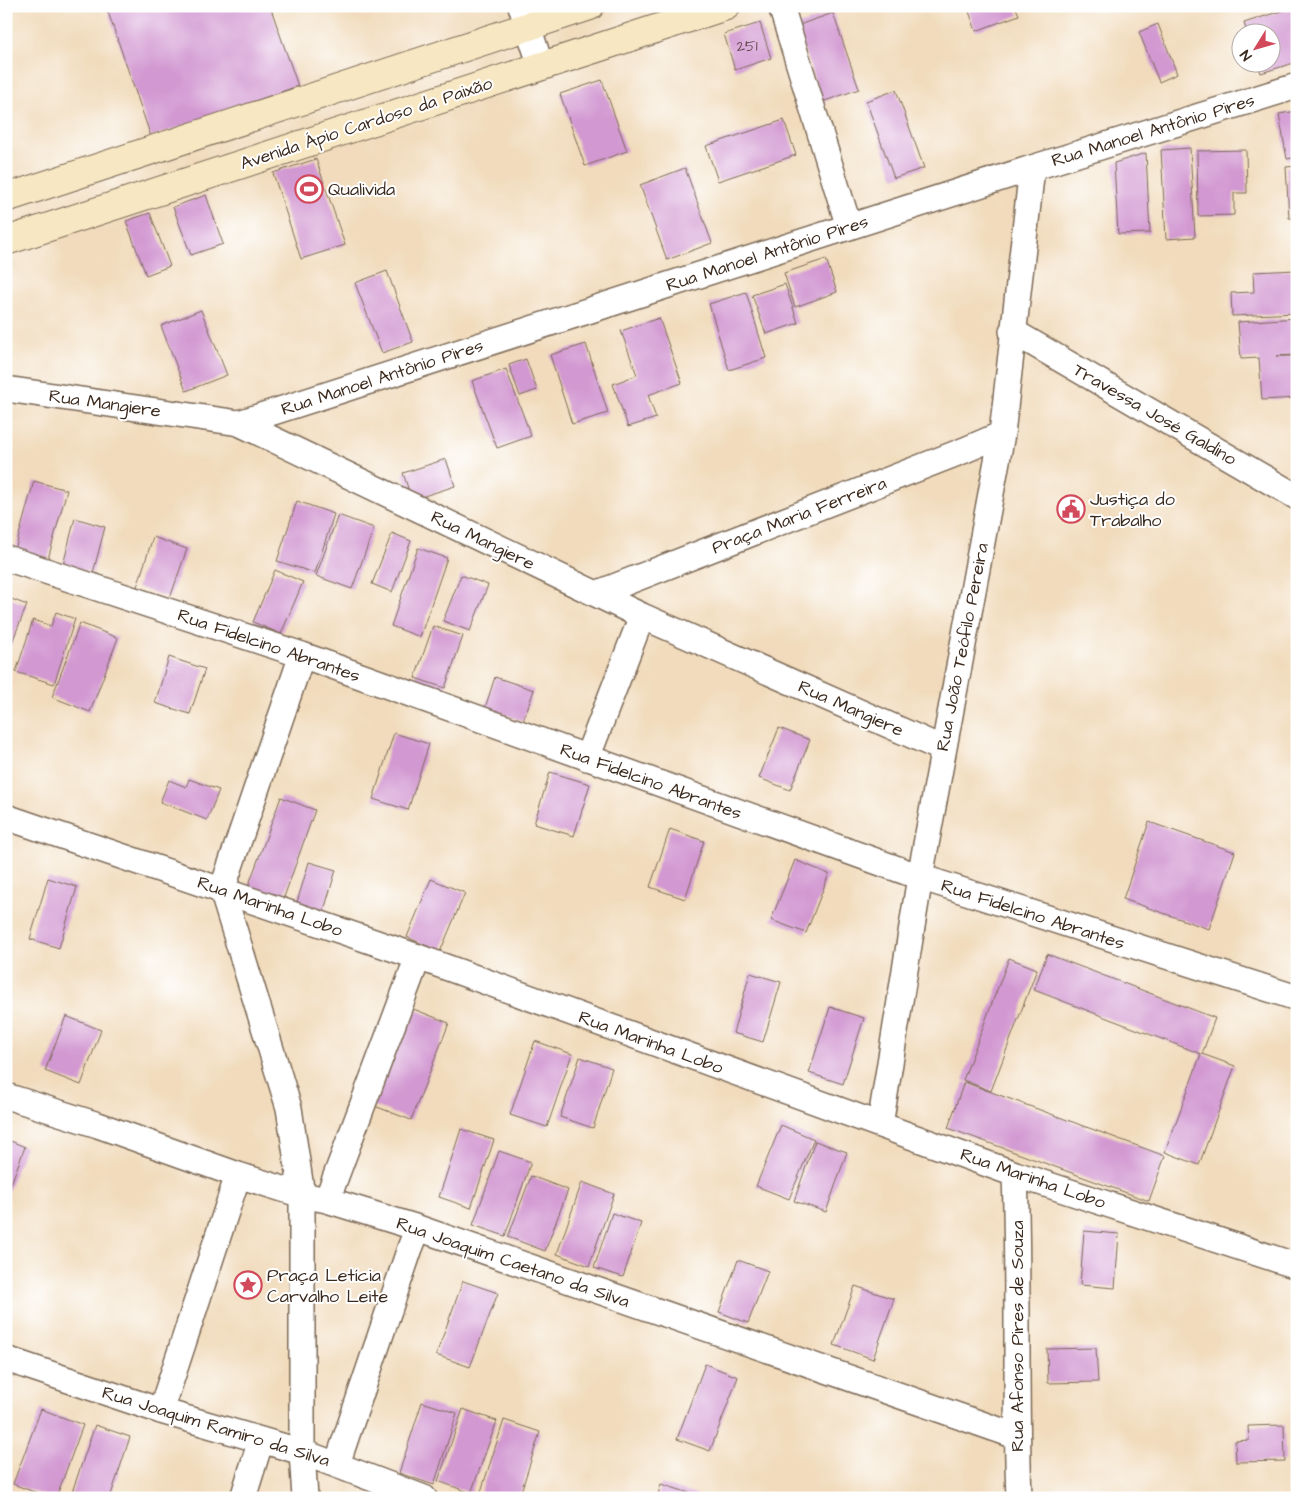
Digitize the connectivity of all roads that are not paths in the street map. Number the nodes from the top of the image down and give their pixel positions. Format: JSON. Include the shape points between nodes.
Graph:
{"nodes":[{"id":1,"x":590,"y":6,"type":"edge"},
{"id":2,"x":726,"y":6,"type":"edge"},
{"id":3,"x":781,"y":6,"type":"edge"},
{"id":4,"x":670,"y":15,"type":"edge"},
{"id":5,"x":524,"y":17,"type":"edge"},
{"id":6,"x":541,"y":66,"type":"junction"},
{"id":7,"x":1297,"y":86,"type":"edge"},
{"id":8,"x":178,"y":141,"type":"junction"},
{"id":9,"x":1032,"y":168,"type":"junction"},
{"id":10,"x":191,"y":180,"type":"junction"},
{"id":11,"x":6,"y":198,"type":"edge"},
{"id":12,"x":849,"y":226,"type":"junction"},
{"id":13,"x":6,"y":240,"type":"edge"},
{"id":14,"x":1012,"y":331,"type":"junction"},
{"id":15,"x":6,"y":389,"type":"edge"},
{"id":16,"x":239,"y":423,"type":"junction"},
{"id":17,"x":1002,"y":434,"type":"junction"},
{"id":18,"x":1297,"y":497,"type":"edge"},
{"id":19,"x":6,"y":558,"type":"edge"},
{"id":20,"x":596,"y":594,"type":"junction"},
{"id":21,"x":642,"y":616,"type":"junction"},
{"id":22,"x":302,"y":655,"type":"junction"},
{"id":23,"x":942,"y":748,"type":"junction"},
{"id":24,"x":587,"y":758,"type":"junction"},
{"id":25,"x":6,"y":817,"type":"edge"},
{"id":26,"x":920,"y":878,"type":"junction"},
{"id":27,"x":222,"y":890,"type":"junction"},
{"id":28,"x":418,"y":957,"type":"junction"},
{"id":29,"x":1297,"y":998,"type":"edge"},
{"id":30,"x":6,"y":1096,"type":"edge"},
{"id":31,"x":880,"y":1125,"type":"junction"},
{"id":32,"x":1015,"y":1174,"type":"junction"},
{"id":33,"x":238,"y":1175,"type":"junction"},
{"id":34,"x":302,"y":1196,"type":"junction"},
{"id":35,"x":326,"y":1200,"type":"junction"},
{"id":36,"x":418,"y":1228,"type":"junction"},
{"id":37,"x":1297,"y":1266,"type":"edge"},
{"id":38,"x":6,"y":1359,"type":"edge"},
{"id":39,"x":161,"y":1411,"type":"junction"},
{"id":40,"x":1016,"y":1436,"type":"junction"},
{"id":41,"x":261,"y":1440,"type":"junction"},
{"id":42,"x":302,"y":1452,"type":"junction"},
{"id":43,"x":337,"y":1464,"type":"junction"},
{"id":44,"x":243,"y":1498,"type":"edge"},
{"id":45,"x":305,"y":1498,"type":"edge"},
{"id":46,"x":424,"y":1498,"type":"edge"},
{"id":47,"x":1019,"y":1498,"type":"edge"}],
"edges":[{"from":1,"to":5,"type":"main road"},
{"from":2,"to":4,"type":"main road","name":"Avenida Ápio Cardoso da Paixão"},
{"from":3,"to":12,"type":"street"},
{"from":4,"to":6,"type":"main road","name":"Avenida Ápio Cardoso da Paixão"},
{"from":5,"to":6,"type":"street"},
{"from":5,"to":8,"type":"main road"},
{"from":6,"to":10,"type":"main road","name":"Avenida Ápio Cardoso da Paixão"},
{"from":7,"to":9,"type":"street","name":"Rua Manoel Antônio Pires"},
{"from":8,"to":10,"type":"main road"},
{"from":8,"to":11,"type":"main road"},
{"from":9,"to":12,"type":"street","name":"Rua Manoel Antônio Pires"},
{"from":9,"to":14,"type":"street","name":"Rua João Teófilo Pereira"},
{"from":10,"to":13,"type":"main road","name":"Avenida Ápio Cardoso da Paixão"},
{"from":12,"to":16,"type":"street","name":"Rua Manoel Antônio Pires"},
{"from":14,"to":17,"type":"street","name":"Rua João Teófilo Pereira"},
{"from":14,"to":18,"type":"street","name":"Travessa José Galdino"},
{"from":15,"to":16,"type":"street","name":"Rua Mangiere"},
{"from":16,"to":20,"type":"street","name":"Rua Mangiere"},
{"from":17,"to":20,"type":"street","name":"Praça Maria Ferreira"},
{"from":17,"to":23,"type":"street","name":"Rua João Teófilo Pereira"},
{"from":19,"to":22,"type":"street","name":"Rua Fidelcino Abrantes"},
{"from":20,"to":21,"type":"street","name":"Rua Mangiere"},
{"from":21,"to":23,"type":"street","name":"Rua Mangiere"},
{"from":21,"to":24,"type":"street"},
{"from":22,"to":24,"type":"street","name":"Rua Fidelcino Abrantes"},
{"from":22,"to":27,"type":"street"},
{"from":23,"to":26,"type":"street","name":"Rua João Teófilo Pereira"},
{"from":24,"to":26,"type":"street","name":"Rua Fidelcino Abrantes"},
{"from":25,"to":27,"type":"street","name":"Rua Marinha Lobo"},
{"from":26,"to":29,"type":"street","name":"Rua Fidelcino Abrantes"},
{"from":26,"to":31,"type":"street","name":"Rua João Teófilo Pereira"},
{"from":27,"to":28,"type":"street","name":"Rua Marinha Lobo"},
{"from":27,"to":34,"type":"street","via":[[289,1108]]},
{"from":28,"to":31,"type":"street","name":"Rua Marinha Lobo"},
{"from":28,"to":35,"type":"street"},
{"from":30,"to":33,"type":"street","name":"Rua Joaquim Caetano da Silva"},
{"from":31,"to":32,"type":"street","name":"Rua Marinha Lobo"},
{"from":32,"to":37,"type":"street","name":"Rua Marinha Lobo"},
{"from":32,"to":40,"type":"street","name":"Rua Afonso Pires de Souza"},
{"from":33,"to":34,"type":"street","name":"Rua Joaquim Caetano da Silva"},
{"from":33,"to":39,"type":"street"},
{"from":34,"to":35,"type":"street","name":"Rua Joaquim Caetano da Silva"},
{"from":34,"to":42,"type":"street"},
{"from":35,"to":36,"type":"street","name":"Rua Joaquim Caetano da Silva"},
{"from":36,"to":40,"type":"street","name":"Rua Joaquim Caetano da Silva"},
{"from":36,"to":43,"type":"street"},
{"from":38,"to":39,"type":"street","name":"Rua Joaquim Ramiro da Silva"},
{"from":39,"to":41,"type":"street","name":"Rua Joaquim Ramiro da Silva"},
{"from":40,"to":47,"type":"street","name":"Rua Afonso Pires de Souza"},
{"from":41,"to":42,"type":"street","name":"Rua Joaquim Ramiro da Silva"},
{"from":41,"to":44,"type":"street"},
{"from":42,"to":43,"type":"street","name":"Rua Joaquim Ramiro da Silva"},
{"from":42,"to":45,"type":"street"},
{"from":43,"to":46,"type":"street","name":"Rua Joaquim Ramiro da Silva"}]}
